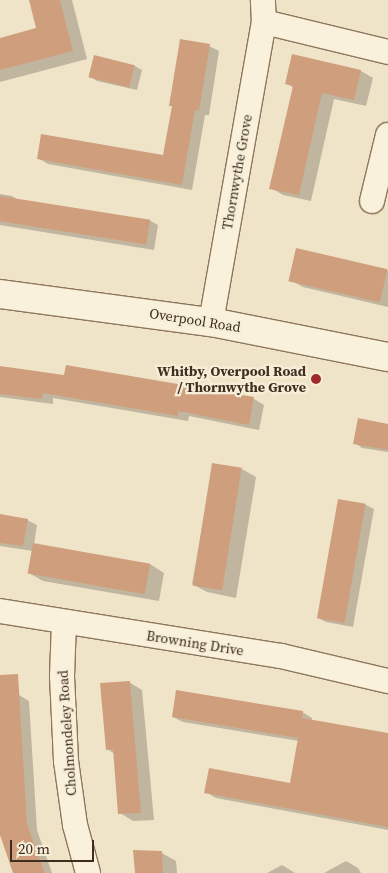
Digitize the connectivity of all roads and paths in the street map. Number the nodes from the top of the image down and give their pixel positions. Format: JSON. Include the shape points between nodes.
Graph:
{"nodes":[{"id":1,"x":263,"y":11,"type":"edge"},
{"id":2,"x":388,"y":52,"type":"edge"},
{"id":3,"x":388,"y":135,"type":"edge"},
{"id":4,"x":372,"y":201,"type":"dead end"},
{"id":5,"x":0,"y":294,"type":"edge"},
{"id":6,"x":211,"y":322,"type":"junction"},
{"id":7,"x":388,"y":357,"type":"edge"},
{"id":8,"x":0,"y":611,"type":"edge"},
{"id":9,"x":64,"y":622,"type":"junction"},
{"id":10,"x":388,"y":681,"type":"edge"},
{"id":11,"x":88,"y":873,"type":"edge"}],
"edges":[{"from":1,"to":2,"type":"street","name":"Thornwythe Grove"},
{"from":1,"to":6,"type":"street","name":"Thornwythe Grove"},
{"from":3,"to":4,"type":"street"},
{"from":5,"to":6,"type":"street","name":"Overpool Road"},
{"from":6,"to":7,"type":"street","name":"Overpool Road"},
{"from":8,"to":9,"type":"street","name":"Browning Drive"},
{"from":9,"to":10,"type":"street","name":"Browning Drive","via":[[281,656]]},
{"from":9,"to":11,"type":"street","name":"Cholmondeley Road","via":[[62,676],[66,761],[75,825]]}]}
